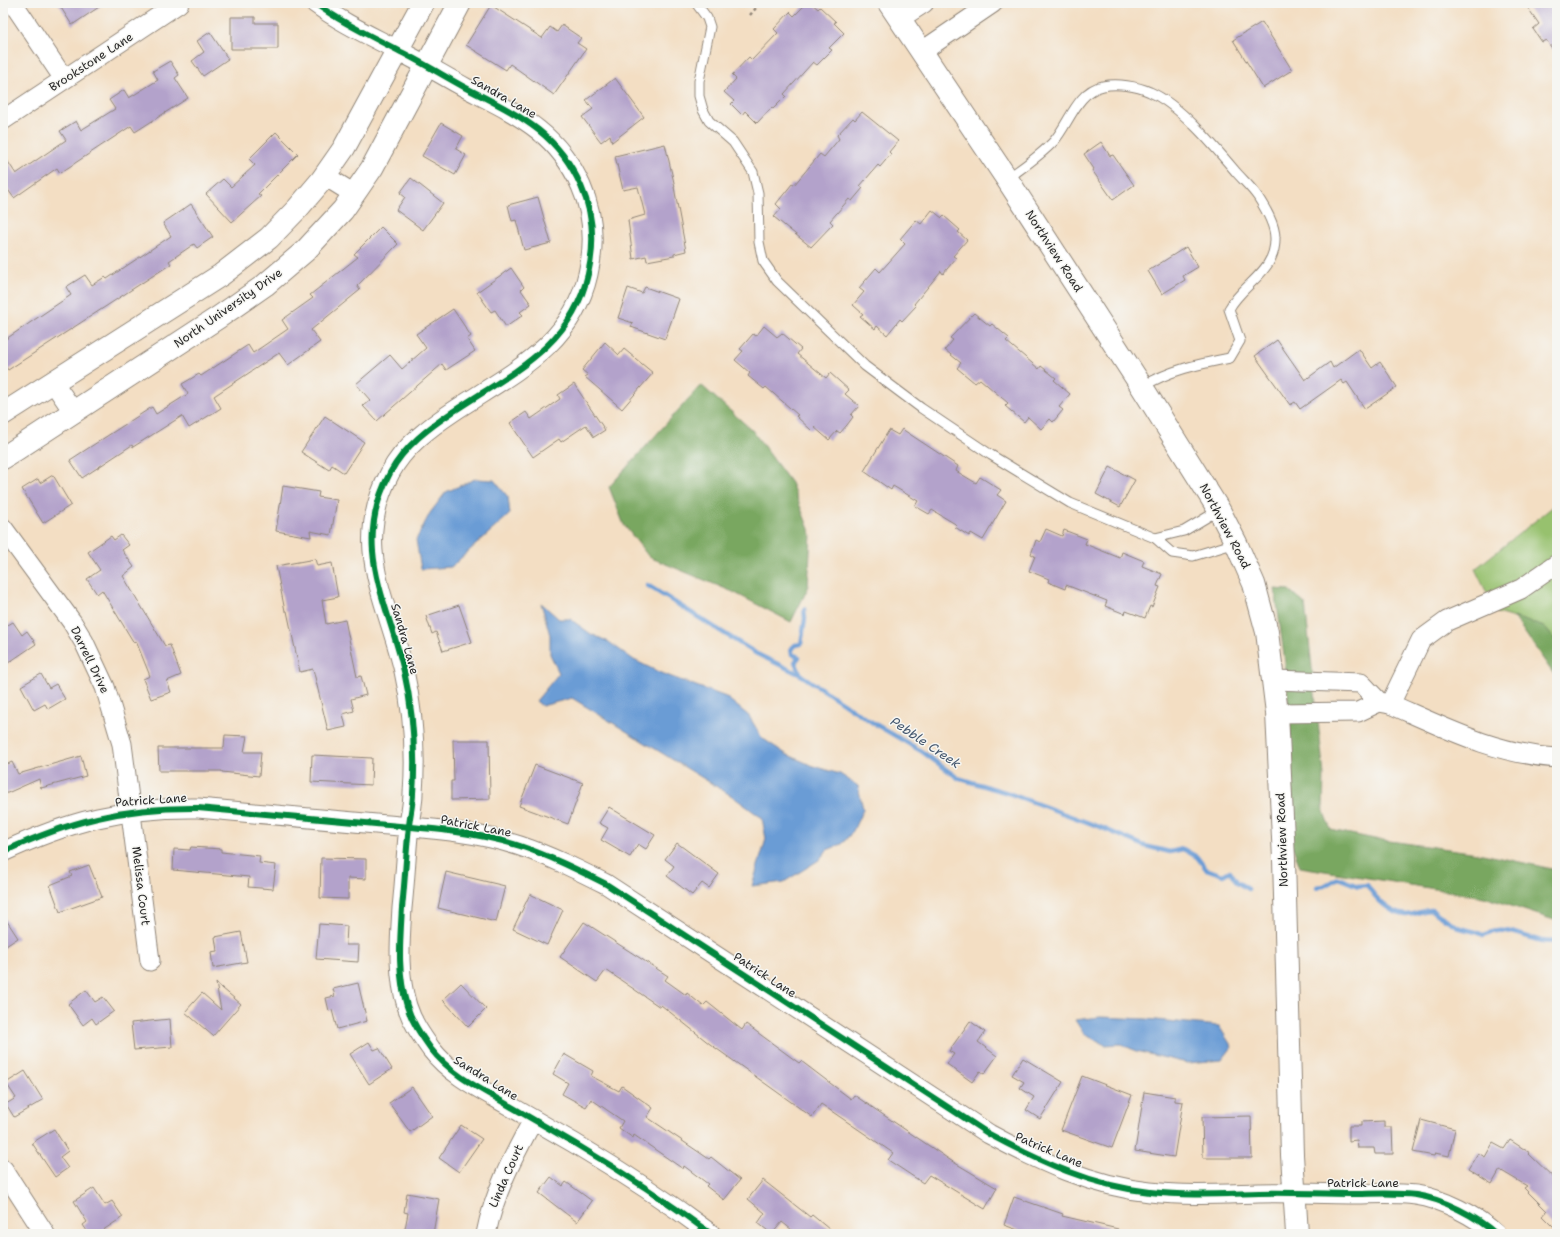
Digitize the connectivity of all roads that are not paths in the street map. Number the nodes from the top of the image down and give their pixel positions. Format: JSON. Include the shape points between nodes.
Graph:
{"nodes":[{"id":1,"x":179,"y":3,"type":"edge"},
{"id":2,"x":315,"y":3,"type":"edge"},
{"id":3,"x":423,"y":3,"type":"edge"},
{"id":4,"x":460,"y":3,"type":"edge"},
{"id":5,"x":696,"y":3,"type":"edge"},
{"id":6,"x":924,"y":3,"type":"edge"},
{"id":7,"x":993,"y":3,"type":"edge"},
{"id":8,"x":17,"y":9,"type":"edge"},
{"id":9,"x":894,"y":11,"type":"edge"},
{"id":10,"x":397,"y":50,"type":"junction"},
{"id":11,"x":921,"y":52,"type":"junction"},
{"id":12,"x":427,"y":66,"type":"junction"},
{"id":13,"x":64,"y":79,"type":"junction"},
{"id":14,"x":3,"y":120,"type":"edge"},
{"id":15,"x":325,"y":176,"type":"junction"},
{"id":16,"x":1007,"y":179,"type":"junction"},
{"id":17,"x":354,"y":194,"type":"junction"},
{"id":18,"x":53,"y":382,"type":"junction"},
{"id":19,"x":1142,"y":386,"type":"junction"},
{"id":20,"x":73,"y":411,"type":"junction"},
{"id":21,"x":3,"y":414,"type":"edge"},
{"id":22,"x":3,"y":458,"type":"edge"},
{"id":23,"x":1219,"y":510,"type":"junction"},
{"id":24,"x":3,"y":528,"type":"edge"},
{"id":25,"x":1155,"y":538,"type":"junction"},
{"id":26,"x":1236,"y":543,"type":"junction"},
{"id":27,"x":1557,"y":564,"type":"edge"},
{"id":28,"x":1274,"y":680,"type":"junction"},
{"id":29,"x":1384,"y":703,"type":"junction"},
{"id":30,"x":1277,"y":713,"type":"junction"},
{"id":31,"x":1557,"y":758,"type":"edge"},
{"id":32,"x":130,"y":811,"type":"junction"},
{"id":33,"x":409,"y":827,"type":"junction"},
{"id":34,"x":3,"y":852,"type":"edge"},
{"id":35,"x":150,"y":960,"type":"dead end"},
{"id":36,"x":533,"y":1120,"type":"junction"},
{"id":37,"x":3,"y":1169,"type":"edge"},
{"id":38,"x":1294,"y":1194,"type":"junction"},
{"id":39,"x":44,"y":1234,"type":"edge"},
{"id":40,"x":486,"y":1234,"type":"edge"},
{"id":41,"x":711,"y":1234,"type":"edge"},
{"id":42,"x":1297,"y":1234,"type":"edge"},
{"id":43,"x":1496,"y":1234,"type":"edge"}],
"edges":[{"from":1,"to":13,"type":"street","name":"Brookstone Lane"},
{"from":2,"to":10,"type":"street","name":"Sandra Lane","via":[[346,25]]},
{"from":3,"to":10,"type":"street"},
{"from":4,"to":12,"type":"street","name":"North University Drive"},
{"from":5,"to":25,"type":"lane","via":[[710,27],[699,81],[699,96],[703,110],[709,121],[733,142],[753,172],[758,193],[759,242],[763,261],[777,281],[865,366],[964,438],[1070,503]]},
{"from":6,"to":9,"type":"street"},
{"from":7,"to":11,"type":"street"},
{"from":8,"to":13,"type":"street"},
{"from":9,"to":11,"type":"street","name":"Northview Road"},
{"from":10,"to":12,"type":"street","name":"Sandra Lane"},
{"from":10,"to":15,"type":"street","via":[[344,148]]},
{"from":11,"to":16,"type":"street","name":"Northview Road"},
{"from":12,"to":17,"type":"street","name":"North University Drive","via":[[372,168]]},
{"from":12,"to":33,"type":"street","name":"Sandra Lane","via":[[522,117],[561,150],[587,200],[593,232],[592,258],[585,288],[576,310],[562,331],[534,357],[434,424],[406,449],[391,470],[378,503],[372,535],[374,566],[404,670],[412,720],[414,776]]},
{"from":13,"to":14,"type":"street","name":"Brookstone Lane"},
{"from":15,"to":17,"type":"street"},
{"from":15,"to":18,"type":"street","via":[[269,238],[245,257]]},
{"from":16,"to":19,"type":"street","name":"Northview Road"},
{"from":16,"to":19,"type":"lane","via":[[1054,141],[1085,95],[1102,86],[1132,86],[1151,93],[1172,106],[1257,195],[1271,220],[1275,238],[1272,258],[1256,279],[1235,298],[1230,309],[1240,341],[1230,358],[1185,367]]},
{"from":17,"to":20,"type":"street","name":"North University Drive","via":[[343,210],[305,251],[265,285]]},
{"from":18,"to":20,"type":"street"},
{"from":18,"to":21,"type":"street"},
{"from":19,"to":23,"type":"street","name":"Northview Road"},
{"from":20,"to":22,"type":"street","name":"North University Drive"},
{"from":23,"to":25,"type":"lane","via":[[1184,531]]},
{"from":23,"to":26,"type":"street","name":"Northview Road"},
{"from":24,"to":32,"type":"street","name":"Darrell Drive","via":[[72,622],[97,667],[122,744]]},
{"from":25,"to":26,"type":"lane","via":[[1172,553],[1193,556]]},
{"from":26,"to":28,"type":"street","name":"Northview Road","via":[[1261,607]]},
{"from":27,"to":29,"type":"street","via":[[1521,589],[1447,621],[1421,640]]},
{"from":28,"to":29,"type":"street","via":[[1360,683]]},
{"from":28,"to":30,"type":"street","name":"Northview Road"},
{"from":29,"to":30,"type":"street","via":[[1358,712]]},
{"from":29,"to":31,"type":"street","via":[[1476,742],[1531,756]]},
{"from":30,"to":38,"type":"street","name":"Northview Road"},
{"from":32,"to":33,"type":"street","name":"Patrick Lane","via":[[198,808]]},
{"from":32,"to":34,"type":"street","name":"Patrick Lane","via":[[64,826]]},
{"from":32,"to":35,"type":"street","name":"Melissa Court"},
{"from":33,"to":36,"type":"street","name":"Sandra Lane","via":[[399,965],[411,1018],[433,1052],[458,1076]]},
{"from":33,"to":38,"type":"street","name":"Patrick Lane","via":[[456,832],[519,846],[606,884],[989,1134],[1047,1164],[1093,1180],[1148,1192],[1192,1196]]},
{"from":36,"to":40,"type":"street","name":"Linda Court","via":[[509,1165],[490,1212]]},
{"from":36,"to":41,"type":"street","name":"Sandra Lane","via":[[648,1190]]},
{"from":37,"to":39,"type":"street"},
{"from":38,"to":42,"type":"street","name":"Northview Road"},
{"from":38,"to":43,"type":"street","name":"Patrick Lane","via":[[1416,1195],[1464,1212],[1483,1222]]}]}
